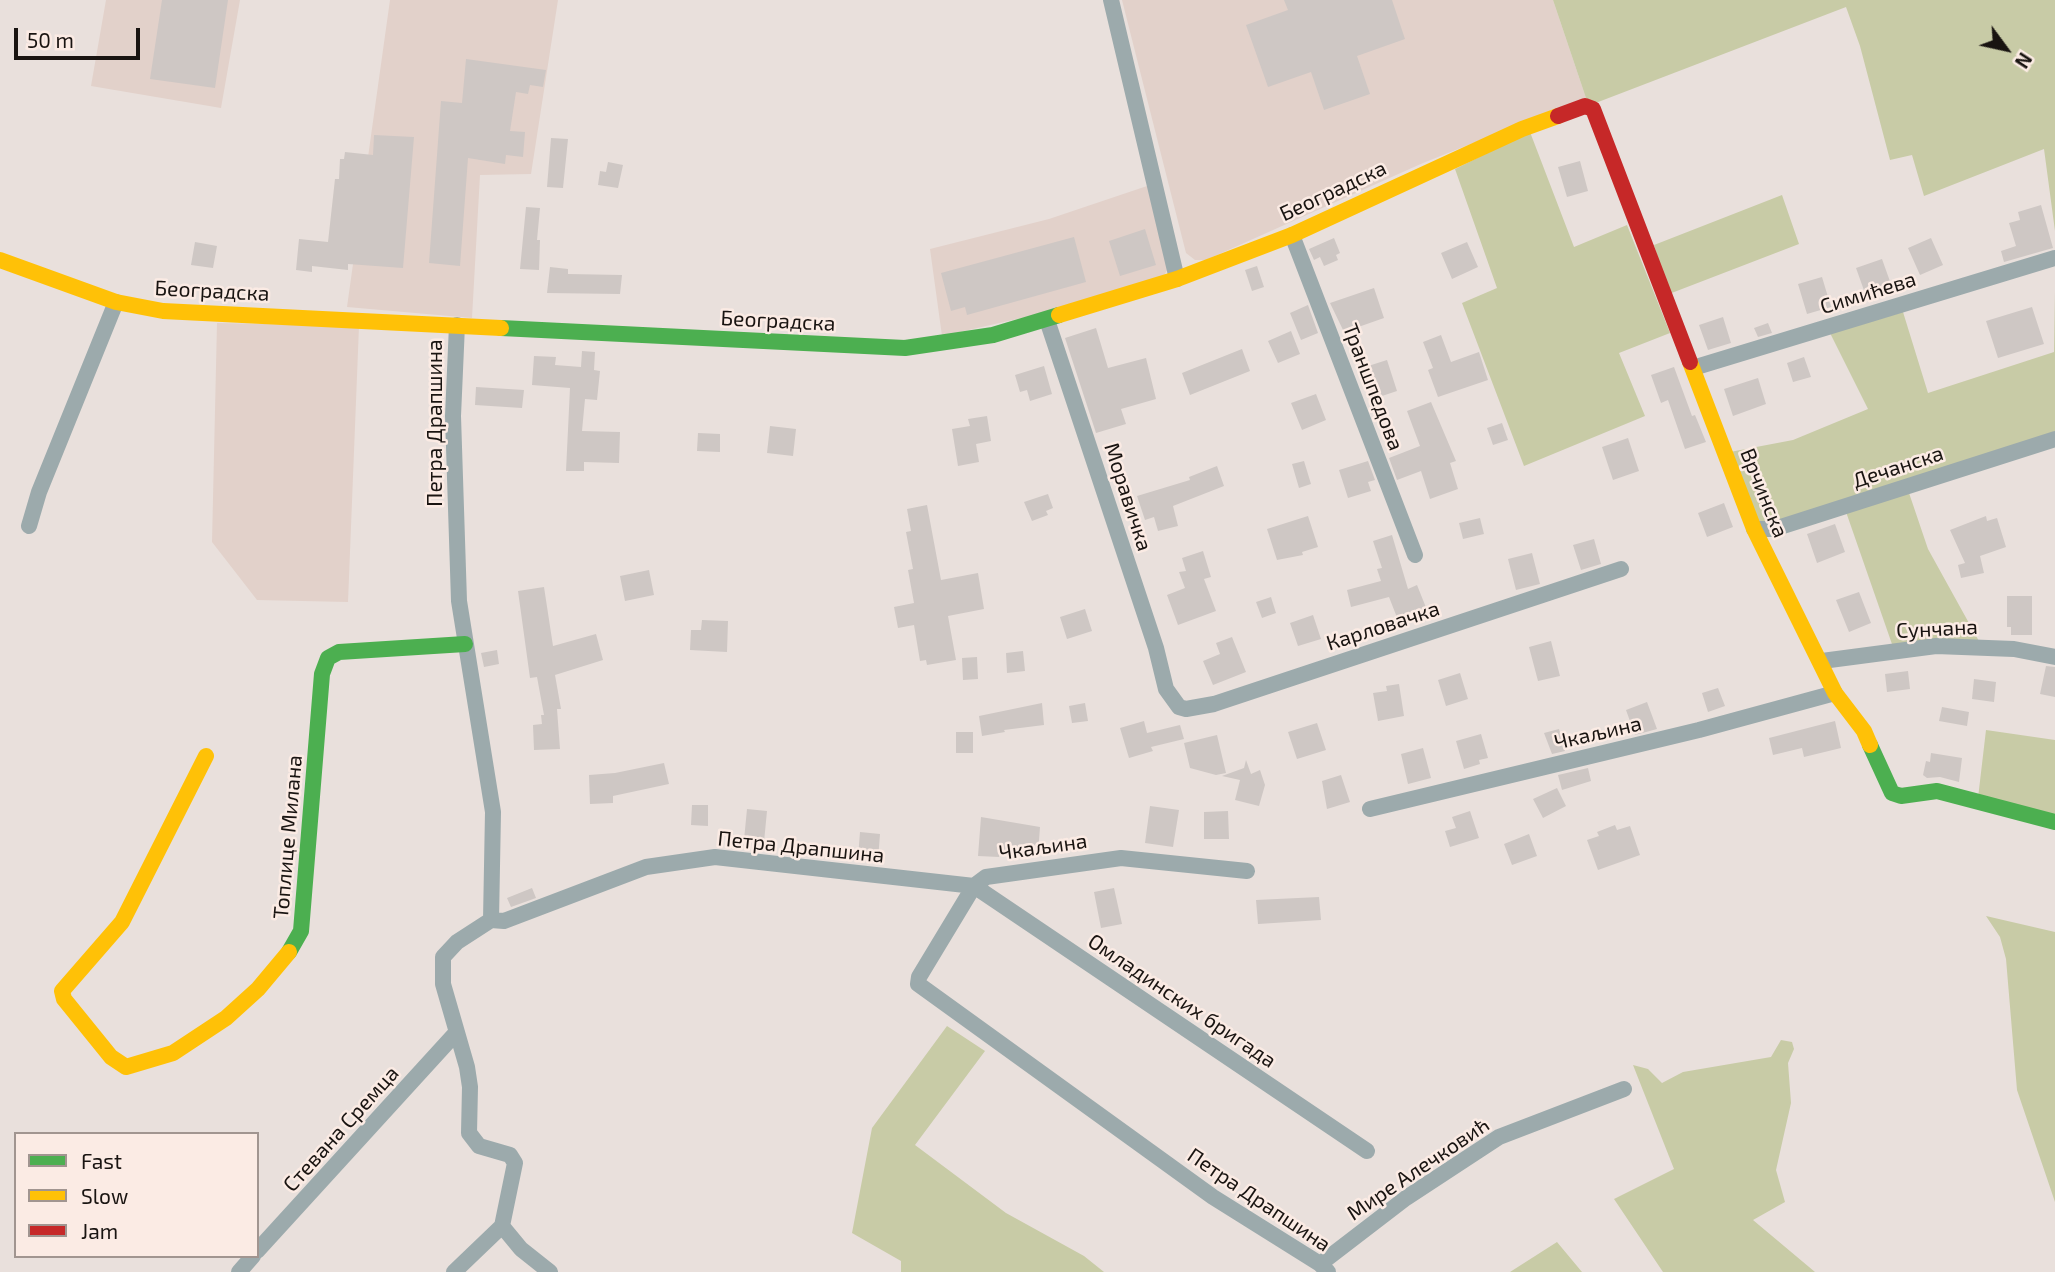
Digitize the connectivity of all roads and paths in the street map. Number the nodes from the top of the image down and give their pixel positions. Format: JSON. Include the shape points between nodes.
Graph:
{"nodes":[{"id":1,"x":1111,"y":0,"type":"edge"},
{"id":2,"x":1522,"y":129,"type":"joint"},
{"id":3,"x":1292,"y":234,"type":"junction"},
{"id":4,"x":2055,"y":258,"type":"edge"},
{"id":5,"x":0,"y":260,"type":"edge"},
{"id":6,"x":1177,"y":279,"type":"junction"},
{"id":7,"x":116,"y":302,"type":"junction"},
{"id":8,"x":1047,"y":320,"type":"junction"},
{"id":9,"x":457,"y":325,"type":"junction"},
{"id":10,"x":1693,"y":368,"type":"junction"},
{"id":11,"x":2055,"y":439,"type":"edge"},
{"id":12,"x":29,"y":526,"type":"dead end"},
{"id":13,"x":1754,"y":529,"type":"junction"},
{"id":14,"x":1415,"y":555,"type":"dead end"},
{"id":15,"x":1621,"y":569,"type":"dead end"},
{"id":16,"x":465,"y":644,"type":"junction"},
{"id":17,"x":2055,"y":657,"type":"edge"},
{"id":18,"x":1822,"y":661,"type":"junction"},
{"id":19,"x":1166,"y":690,"type":"joint"},
{"id":20,"x":1835,"y":693,"type":"junction"},
{"id":21,"x":206,"y":757,"type":"dead end"},
{"id":22,"x":1370,"y":809,"type":"dead end"},
{"id":23,"x":2055,"y":822,"type":"edge"},
{"id":24,"x":1247,"y":872,"type":"dead end"},
{"id":25,"x":974,"y":886,"type":"junction"},
{"id":26,"x":491,"y":920,"type":"junction"},
{"id":27,"x":455,"y":1034,"type":"junction"},
{"id":28,"x":1624,"y":1089,"type":"dead end"},
{"id":29,"x":1367,"y":1151,"type":"dead end"},
{"id":30,"x":502,"y":1226,"type":"junction"},
{"id":31,"x":259,"y":1249,"type":"edge"},
{"id":32,"x":251,"y":1258,"type":"edge"},
{"id":33,"x":1324,"y":1268,"type":"edge"},
{"id":34,"x":239,"y":1272,"type":"edge"},
{"id":35,"x":454,"y":1272,"type":"edge"},
{"id":36,"x":550,"y":1272,"type":"edge"}],
"edges":[{"from":1,"to":6,"type":"street"},
{"from":2,"to":3,"type":"street","name":"Београдска"},
{"from":2,"to":10,"type":"street","name":"Врчинска","via":[[1577,107],[1592,109]]},
{"from":3,"to":6,"type":"street","name":"Београдска"},
{"from":3,"to":14,"type":"street","name":"Траншпедова"},
{"from":4,"to":10,"type":"street","name":"Симићева"},
{"from":5,"to":7,"type":"street","name":"Београдска"},
{"from":6,"to":8,"type":"street","name":"Београдска"},
{"from":7,"to":9,"type":"street","name":"Београдска","via":[[163,311]]},
{"from":7,"to":12,"type":"street","via":[[38,492]]},
{"from":8,"to":9,"type":"street","name":"Београдска","via":[[981,338],[905,348]]},
{"from":8,"to":19,"type":"street","name":"Моравичка","via":[[1152,635]]},
{"from":9,"to":16,"type":"street","name":"Петра Драпшина","via":[[453,416],[459,601]]},
{"from":10,"to":13,"type":"street","name":"Врчинска"},
{"from":11,"to":13,"type":"street","name":"Дечанска","via":[[1774,529]]},
{"from":13,"to":18,"type":"street","name":"Врчинска"},
{"from":15,"to":19,"type":"street","name":"Карловачка","via":[[1214,704],[1179,707]]},
{"from":16,"to":21,"type":"street","name":"Топлице Милана","via":[[339,652],[328,658],[322,674],[301,931],[266,980],[226,1018],[173,1053],[126,1068],[111,1057],[62,991],[122,922]]},
{"from":16,"to":26,"type":"street","name":"Петра Драпшина","via":[[493,812]]},
{"from":17,"to":18,"type":"street","name":"Сунчана","via":[[2014,649],[1936,646]]},
{"from":18,"to":20,"type":"street","name":"Врчинска"},
{"from":20,"to":22,"type":"street","name":"Чкаљина"},
{"from":20,"to":23,"type":"street","name":"Врчинска","via":[[1864,731],[1892,793],[1937,791]]},
{"from":24,"to":25,"type":"street","name":"Чкаљина","via":[[1121,858],[1000,874]]},
{"from":25,"to":26,"type":"street","name":"Петра Драпшина","via":[[715,857],[646,867],[505,921]]},
{"from":25,"to":29,"type":"street","name":"Омладинских бригада"},
{"from":25,"to":33,"type":"street","name":"Петра Драпшина","via":[[918,984],[1213,1197]]},
{"from":26,"to":27,"type":"street","via":[[443,957],[443,984]]},
{"from":27,"to":30,"type":"street","via":[[470,1087],[469,1133],[479,1146],[510,1155],[515,1163]]},
{"from":27,"to":31,"type":"street","name":"Стевана Сремца"},
{"from":28,"to":33,"type":"street","name":"Мире Алечковић","via":[[1499,1138],[1406,1198]]},
{"from":30,"to":35,"type":"street"},
{"from":30,"to":36,"type":"street","via":[[521,1250]]},
{"from":32,"to":34,"type":"street"}]}
